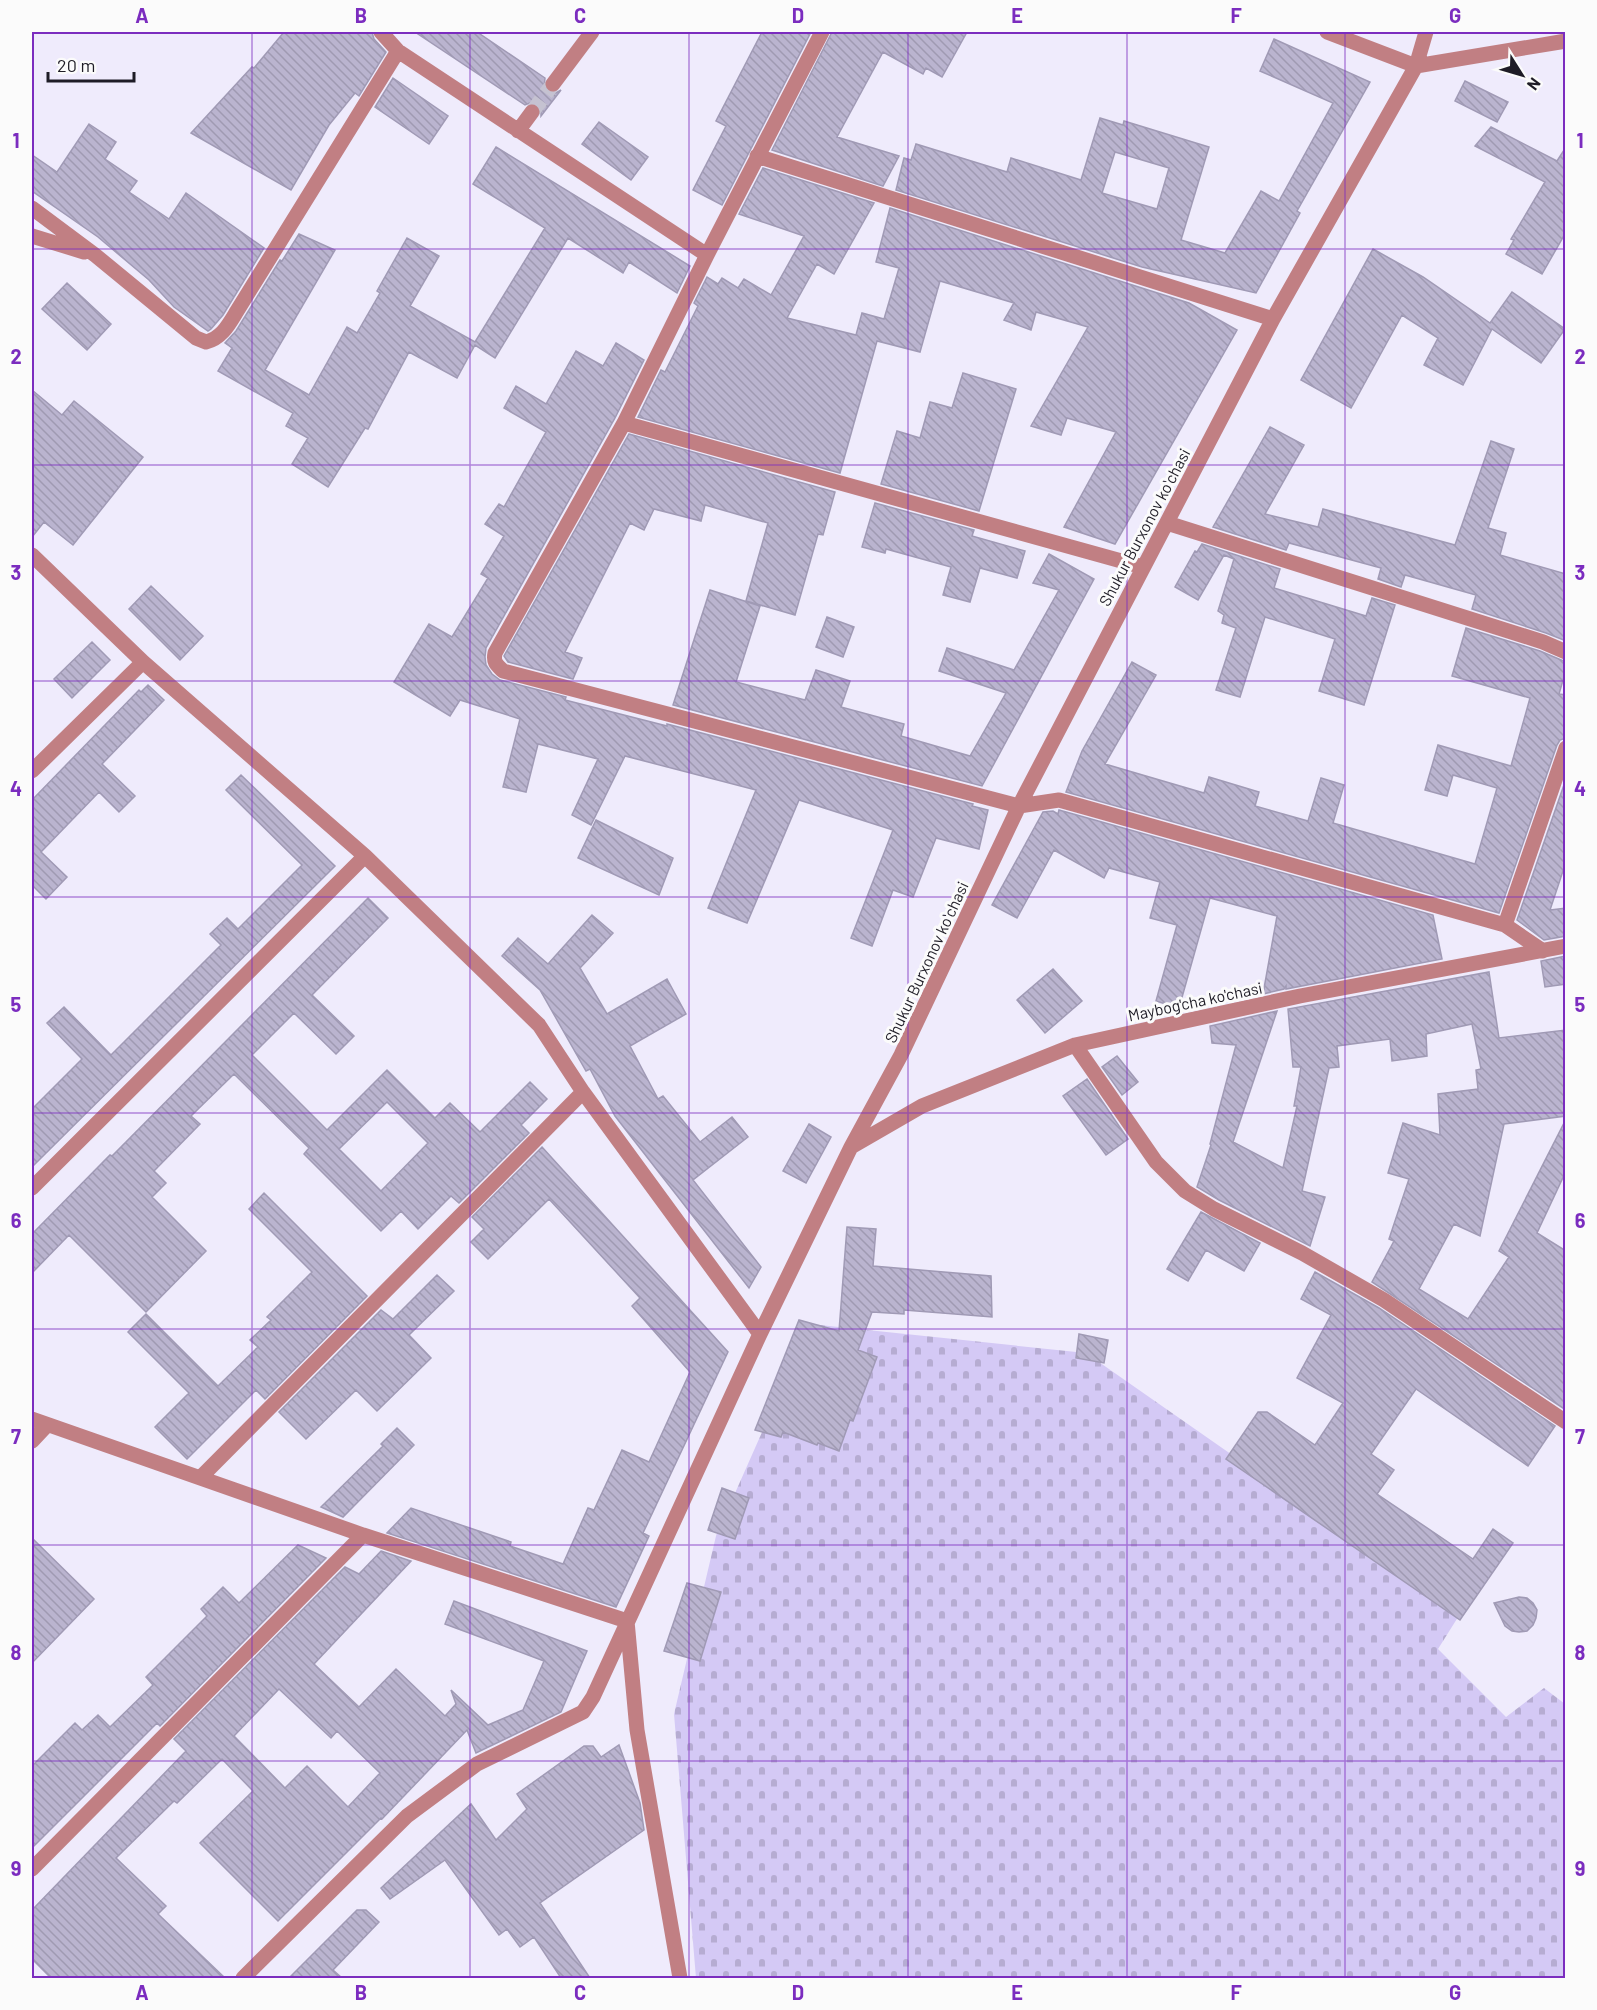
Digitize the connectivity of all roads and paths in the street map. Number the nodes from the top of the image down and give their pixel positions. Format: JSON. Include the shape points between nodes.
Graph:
{"nodes":[{"id":1,"x":381,"y":32,"type":"edge"},
{"id":2,"x":592,"y":32,"type":"edge"},
{"id":3,"x":822,"y":32,"type":"edge"},
{"id":4,"x":1327,"y":32,"type":"edge"},
{"id":5,"x":1426,"y":32,"type":"edge"},
{"id":6,"x":1566,"y":41,"type":"edge"},
{"id":7,"x":398,"y":51,"type":"junction"},
{"id":8,"x":1417,"y":61,"type":"junction"},
{"id":9,"x":553,"y":84,"type":"tunnel mouth"},
{"id":10,"x":532,"y":112,"type":"tunnel mouth"},
{"id":11,"x":519,"y":131,"type":"junction"},
{"id":12,"x":758,"y":156,"type":"junction"},
{"id":13,"x":32,"y":208,"type":"edge"},
{"id":14,"x":32,"y":236,"type":"edge"},
{"id":15,"x":95,"y":255,"type":"junction"},
{"id":16,"x":707,"y":255,"type":"junction"},
{"id":17,"x":1273,"y":319,"type":"junction"},
{"id":18,"x":624,"y":423,"type":"junction"},
{"id":19,"x":1167,"y":523,"type":"junction"},
{"id":20,"x":32,"y":555,"type":"edge"},
{"id":21,"x":1143,"y":567,"type":"junction"},
{"id":22,"x":1566,"y":652,"type":"edge"},
{"id":23,"x":143,"y":662,"type":"junction"},
{"id":24,"x":1566,"y":748,"type":"edge"},
{"id":25,"x":32,"y":771,"type":"edge"},
{"id":26,"x":1019,"y":806,"type":"junction"},
{"id":27,"x":364,"y":856,"type":"junction"},
{"id":28,"x":1505,"y":925,"type":"junction"},
{"id":29,"x":1566,"y":946,"type":"edge"},
{"id":30,"x":1542,"y":951,"type":"junction"},
{"id":31,"x":1075,"y":1045,"type":"junction"},
{"id":32,"x":583,"y":1092,"type":"junction"},
{"id":33,"x":851,"y":1147,"type":"junction"},
{"id":34,"x":32,"y":1188,"type":"edge"},
{"id":35,"x":760,"y":1334,"type":"junction"},
{"id":36,"x":32,"y":1419,"type":"edge"},
{"id":37,"x":1566,"y":1422,"type":"edge"},
{"id":38,"x":47,"y":1425,"type":"junction"},
{"id":39,"x":32,"y":1441,"type":"edge"},
{"id":40,"x":201,"y":1477,"type":"junction"},
{"id":41,"x":363,"y":1535,"type":"junction"},
{"id":42,"x":627,"y":1621,"type":"junction"},
{"id":43,"x":32,"y":1869,"type":"edge"},
{"id":44,"x":243,"y":1978,"type":"edge"},
{"id":45,"x":680,"y":1978,"type":"edge"}],
"edges":[{"from":1,"to":7,"type":"street"},
{"from":2,"to":9,"type":"street"},
{"from":3,"to":12,"type":"street"},
{"from":4,"to":8,"type":"street"},
{"from":5,"to":8,"type":"street","name":"Shukur Burxonov koʻchasi"},
{"from":6,"to":8,"type":"street"},
{"from":7,"to":11,"type":"street"},
{"from":7,"to":15,"type":"street","via":[[216,340],[196,338]]},
{"from":8,"to":17,"type":"street","name":"Shukur Burxonov koʻchasi"},
{"from":10,"to":11,"type":"street"},
{"from":11,"to":16,"type":"street"},
{"from":12,"to":16,"type":"street"},
{"from":12,"to":17,"type":"street"},
{"from":13,"to":15,"type":"street"},
{"from":14,"to":15,"type":"street"},
{"from":16,"to":18,"type":"street"},
{"from":17,"to":19,"type":"street","name":"Shukur Burxonov koʻchasi"},
{"from":18,"to":21,"type":"street"},
{"from":18,"to":26,"type":"street","via":[[495,653],[495,664],[503,671]]},
{"from":19,"to":21,"type":"street","name":"Shukur Burxonov koʻchasi"},
{"from":19,"to":22,"type":"street"},
{"from":20,"to":23,"type":"street"},
{"from":21,"to":26,"type":"street","name":"Shukur Burxonov koʻchasi"},
{"from":23,"to":25,"type":"street"},
{"from":23,"to":27,"type":"street"},
{"from":24,"to":28,"type":"street"},
{"from":26,"to":28,"type":"street","via":[[1059,800]]},
{"from":26,"to":33,"type":"street","name":"Shukur Burxonov koʻchasi","via":[[901,1055]]},
{"from":27,"to":32,"type":"street","via":[[539,1025]]},
{"from":27,"to":34,"type":"street"},
{"from":28,"to":30,"type":"street"},
{"from":29,"to":30,"type":"street","name":"Maybog'cha ko'chasi"},
{"from":30,"to":31,"type":"street","name":"Maybog'cha ko'chasi","via":[[1300,996]]},
{"from":31,"to":33,"type":"street","name":"Maybog'cha ko'chasi","via":[[922,1106]]},
{"from":31,"to":37,"type":"street","via":[[1156,1162],[1185,1191],[1384,1300]]},
{"from":32,"to":35,"type":"street"},
{"from":32,"to":40,"type":"street"},
{"from":33,"to":35,"type":"street","name":"Shukur Burxonov koʻchasi"},
{"from":35,"to":42,"type":"street","name":"Shukur Burxonov koʻchasi"},
{"from":36,"to":38,"type":"street"},
{"from":38,"to":39,"type":"street"},
{"from":38,"to":40,"type":"street"},
{"from":40,"to":41,"type":"street"},
{"from":41,"to":42,"type":"street"},
{"from":41,"to":43,"type":"street"},
{"from":42,"to":44,"type":"street","name":"Shukur Burxonov koʻchasi","via":[[583,1712],[477,1764],[407,1816]]},
{"from":42,"to":45,"type":"street","via":[[637,1730]]}]}
